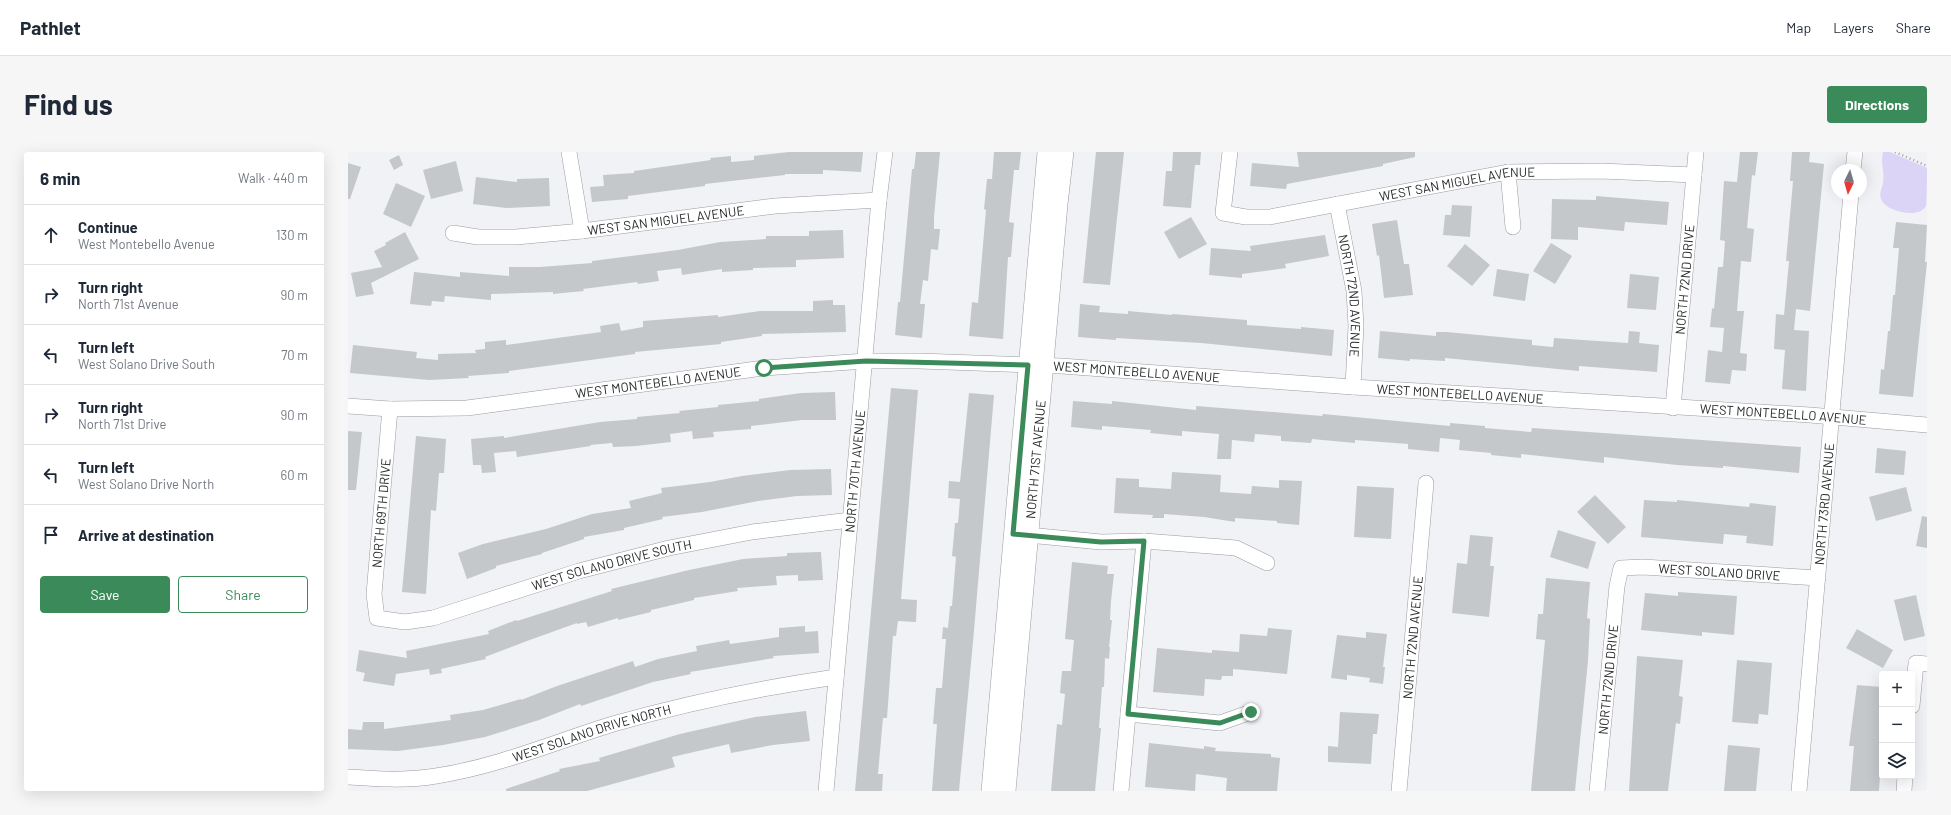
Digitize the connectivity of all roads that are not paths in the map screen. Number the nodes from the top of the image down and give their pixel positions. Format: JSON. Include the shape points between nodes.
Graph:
{"nodes":[{"id":1,"x":569,"y":152,"type":"edge"},
{"id":2,"x":885,"y":152,"type":"edge"},
{"id":3,"x":1047,"y":152,"type":"edge"},
{"id":4,"x":1064,"y":152,"type":"edge"},
{"id":5,"x":1230,"y":152,"type":"edge"},
{"id":6,"x":1696,"y":152,"type":"edge"},
{"id":7,"x":1855,"y":152,"type":"edge"},
{"id":8,"x":1854,"y":164,"type":"edge"},
{"id":9,"x":1508,"y":172,"type":"junction"},
{"id":10,"x":1694,"y":175,"type":"junction"},
{"id":11,"x":879,"y":200,"type":"junction"},
{"id":12,"x":1850,"y":200,"type":"edge"},
{"id":13,"x":1337,"y":204,"type":"junction"},
{"id":14,"x":1513,"y":227,"type":"dead end"},
{"id":15,"x":582,"y":231,"type":"junction"},
{"id":16,"x":453,"y":234,"type":"dead end"},
{"id":17,"x":866,"y":361,"type":"junction"},
{"id":18,"x":1036,"y":365,"type":"junction"},
{"id":19,"x":1353,"y":387,"type":"junction"},
{"id":20,"x":348,"y":406,"type":"edge"},
{"id":21,"x":1673,"y":408,"type":"junction"},
{"id":22,"x":390,"y":409,"type":"junction"},
{"id":23,"x":1831,"y":417,"type":"junction"},
{"id":24,"x":1927,"y":425,"type":"edge"},
{"id":25,"x":1426,"y":483,"type":"dead end"},
{"id":26,"x":850,"y":520,"type":"junction"},
{"id":27,"x":1021,"y":535,"type":"junction"},
{"id":28,"x":1144,"y":541,"type":"junction"},
{"id":29,"x":1267,"y":563,"type":"dead end"},
{"id":30,"x":1621,"y":568,"type":"joint"},
{"id":31,"x":1818,"y":578,"type":"junction"},
{"id":32,"x":377,"y":618,"type":"joint"},
{"id":33,"x":1922,"y":663,"type":"edge"},
{"id":34,"x":836,"y":676,"type":"junction"},
{"id":35,"x":1915,"y":693,"type":"edge"},
{"id":36,"x":1251,"y":712,"type":"dead end"},
{"id":37,"x":1128,"y":714,"type":"junction"},
{"id":38,"x":348,"y":777,"type":"edge"},
{"id":39,"x":1905,"y":779,"type":"edge"},
{"id":40,"x":826,"y":791,"type":"edge"},
{"id":41,"x":991,"y":791,"type":"edge"},
{"id":42,"x":1006,"y":791,"type":"edge"},
{"id":43,"x":1121,"y":791,"type":"edge"},
{"id":44,"x":1399,"y":791,"type":"edge"},
{"id":45,"x":1598,"y":791,"type":"edge"},
{"id":46,"x":1799,"y":791,"type":"edge"},
{"id":47,"x":1904,"y":791,"type":"edge"}],
"edges":[{"from":1,"to":15,"type":"street"},
{"from":2,"to":11,"type":"street","name":"NORTH 70TH AVENUE"},
{"from":3,"to":18,"type":"street","name":"NORTH 71ST AVENUE"},
{"from":4,"to":18,"type":"street","name":"NORTH 71ST AVENUE"},
{"from":5,"to":13,"type":"street","name":"WEST SAN MIGUEL AVENUE","via":[[1223,213],[1246,217],[1270,217]]},
{"from":6,"to":10,"type":"street","name":"NORTH 72ND DRIVE"},
{"from":7,"to":8,"type":"street"},
{"from":9,"to":10,"type":"street","name":"WEST SAN MIGUEL AVENUE","via":[[1601,171]]},
{"from":9,"to":13,"type":"street","name":"WEST SAN MIGUEL AVENUE"},
{"from":9,"to":14,"type":"street"},
{"from":10,"to":21,"type":"street","name":"NORTH 72ND DRIVE"},
{"from":11,"to":15,"type":"street","name":"WEST SAN MIGUEL AVENUE","via":[[775,206]]},
{"from":11,"to":17,"type":"street","name":"NORTH 70TH AVENUE"},
{"from":12,"to":23,"type":"street","name":"NORTH 73RD AVENUE"},
{"from":13,"to":19,"type":"street","name":"NORTH 72ND AVENUE","via":[[1354,291],[1356,326]]},
{"from":15,"to":16,"type":"street","name":"WEST SAN MIGUEL AVENUE","via":[[516,237]]},
{"from":17,"to":18,"type":"street","name":"WEST MONTEBELLO AVENUE"},
{"from":17,"to":22,"type":"street","name":"WEST MONTEBELLO AVENUE","via":[[764,368],[467,408]]},
{"from":17,"to":26,"type":"street","name":"NORTH 70TH AVENUE"},
{"from":18,"to":19,"type":"street","name":"WEST MONTEBELLO AVENUE"},
{"from":18,"to":27,"type":"street","name":"NORTH 71ST AVENUE"},
{"from":19,"to":21,"type":"street","name":"WEST MONTEBELLO AVENUE"},
{"from":20,"to":22,"type":"street","name":"WEST MONTEBELLO AVENUE"},
{"from":21,"to":23,"type":"street","name":"WEST MONTEBELLO AVENUE"},
{"from":22,"to":32,"type":"street","name":"NORTH 69TH DRIVE","via":[[374,594]]},
{"from":23,"to":24,"type":"street","name":"WEST MONTEBELLO AVENUE"},
{"from":23,"to":31,"type":"street","name":"NORTH 73RD AVENUE"},
{"from":25,"to":44,"type":"street","name":"NORTH 72ND AVENUE"},
{"from":26,"to":32,"type":"street","name":"WEST SOLANO DRIVE SOUTH","via":[[752,532],[669,548],[579,571],[433,618],[404,622]]},
{"from":26,"to":34,"type":"street","name":"NORTH 70TH AVENUE"},
{"from":27,"to":28,"type":"street","via":[[1101,542]]},
{"from":27,"to":41,"type":"street","name":"NORTH 71ST AVENUE"},
{"from":27,"to":42,"type":"street","name":"NORTH 71ST AVENUE"},
{"from":28,"to":29,"type":"street","via":[[1236,548]]},
{"from":28,"to":37,"type":"street"},
{"from":30,"to":31,"type":"street","name":"WEST SOLANO DRIVE","via":[[1643,567]]},
{"from":30,"to":45,"type":"street","name":"NORTH 72ND DRIVE","via":[[1617,586]]},
{"from":31,"to":46,"type":"street","name":"NORTH 73RD AVENUE"},
{"from":33,"to":35,"type":"street"},
{"from":34,"to":38,"type":"street","name":"WEST SOLANO DRIVE NORTH","via":[[755,689],[677,706],[463,771],[435,777],[388,780]]},
{"from":34,"to":40,"type":"street","name":"NORTH 70TH AVENUE"},
{"from":36,"to":37,"type":"street","via":[[1220,723]]},
{"from":37,"to":43,"type":"street"},
{"from":39,"to":47,"type":"street"}]}
